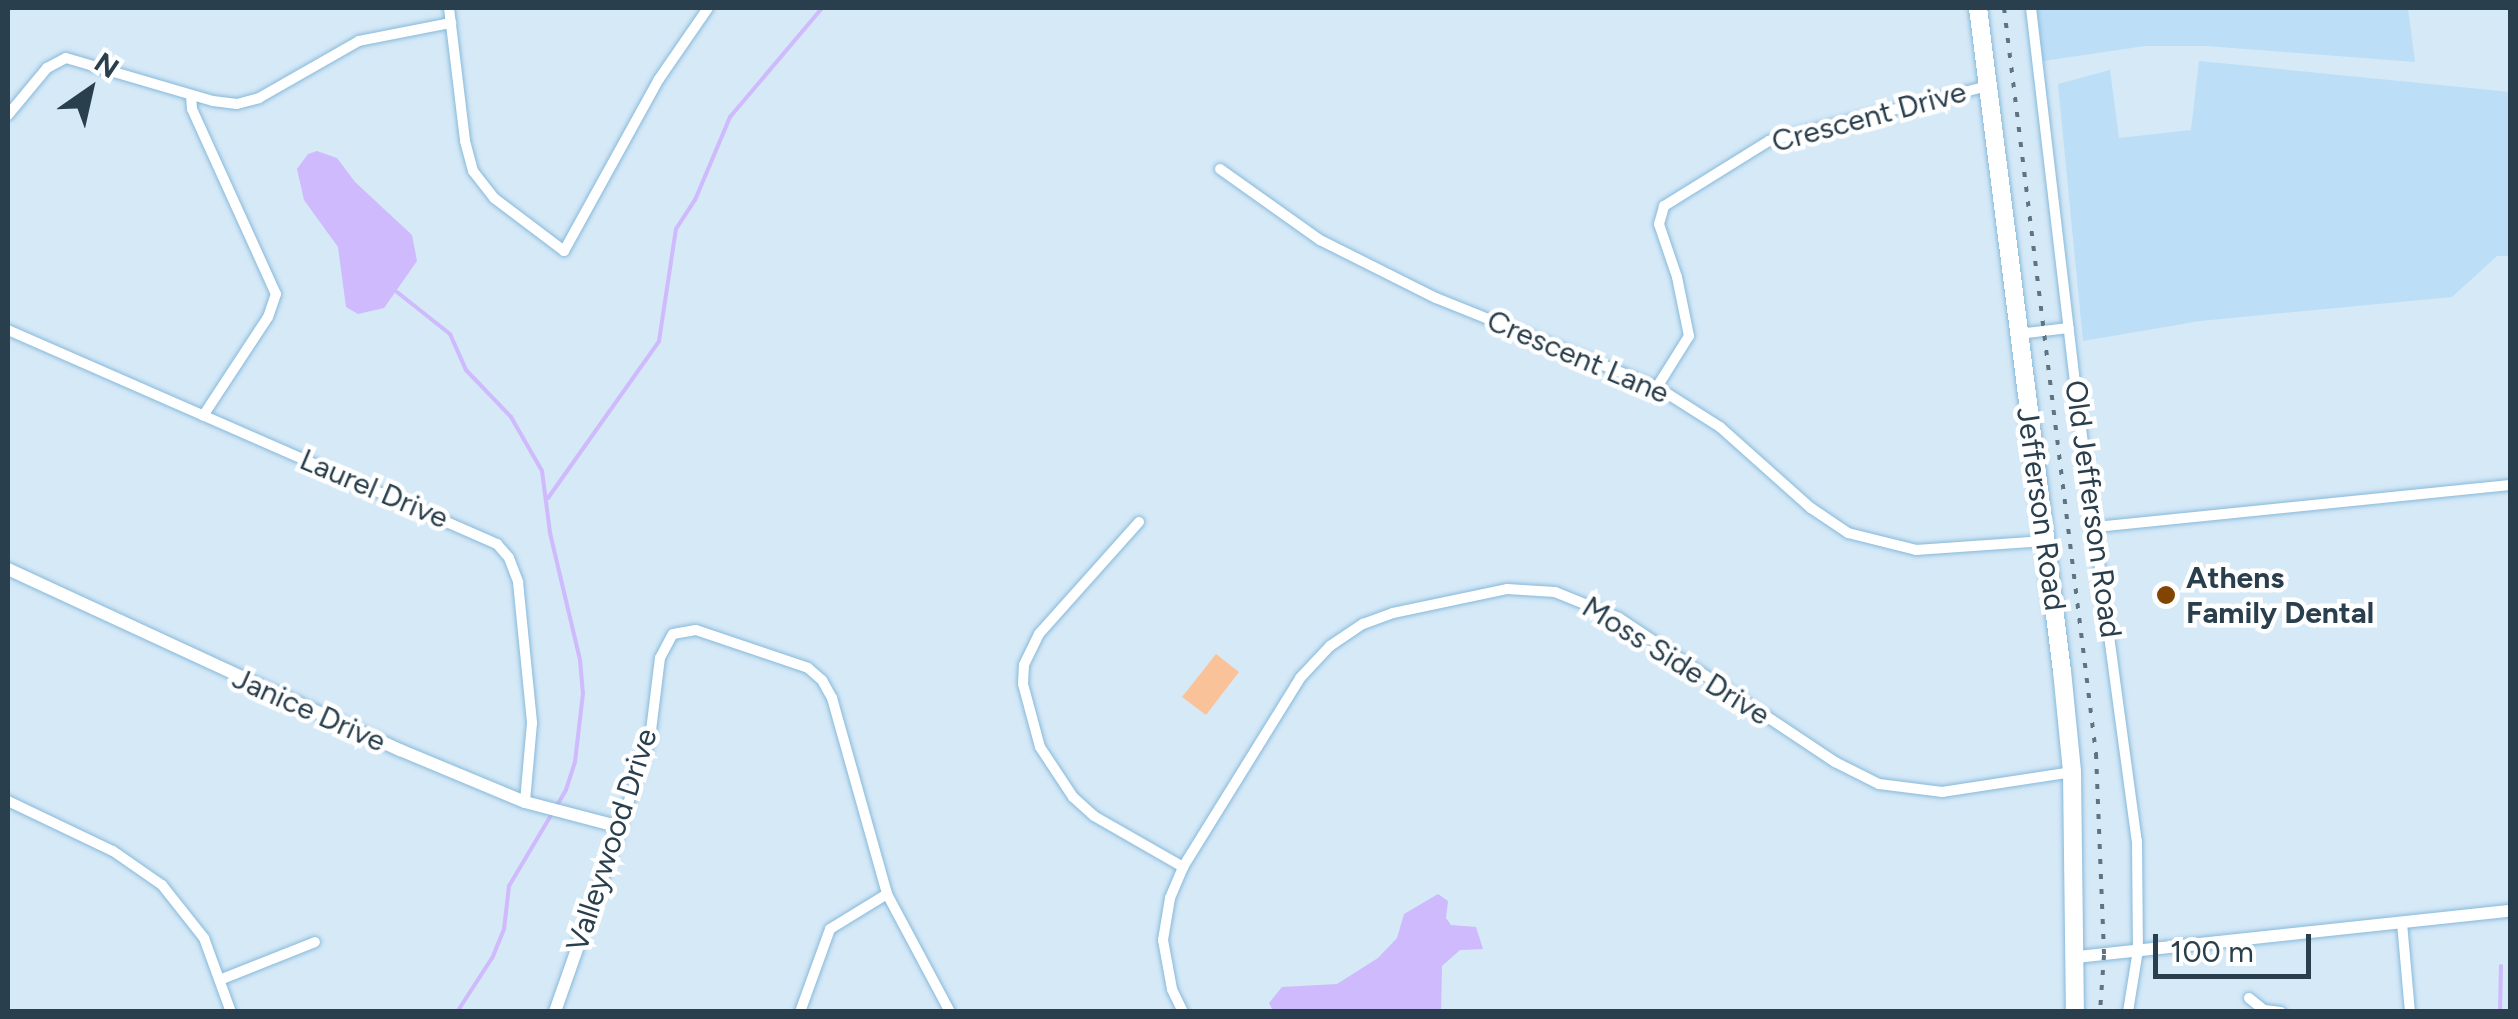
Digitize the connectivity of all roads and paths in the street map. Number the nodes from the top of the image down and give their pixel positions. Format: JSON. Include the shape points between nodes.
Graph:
{"nodes":[{"id":1,"x":450,"y":8,"type":"edge"},
{"id":2,"x":708,"y":8,"type":"edge"},
{"id":3,"x":1978,"y":8,"type":"edge"},
{"id":4,"x":2031,"y":8,"type":"edge"},
{"id":5,"x":451,"y":23,"type":"junction"},
{"id":6,"x":1988,"y":86,"type":"junction"},
{"id":7,"x":191,"y":95,"type":"junction"},
{"id":8,"x":8,"y":116,"type":"edge"},
{"id":9,"x":1220,"y":169,"type":"dead end"},
{"id":10,"x":2069,"y":328,"type":"junction"},
{"id":11,"x":8,"y":330,"type":"edge"},
{"id":12,"x":2018,"y":334,"type":"junction"},
{"id":13,"x":1657,"y":387,"type":"junction"},
{"id":14,"x":203,"y":416,"type":"junction"},
{"id":15,"x":2510,"y":485,"type":"edge"},
{"id":16,"x":1140,"y":522,"type":"dead end"},
{"id":17,"x":2096,"y":526,"type":"junction"},
{"id":18,"x":2045,"y":541,"type":"junction"},
{"id":19,"x":8,"y":569,"type":"edge"},
{"id":20,"x":2072,"y":772,"type":"junction"},
{"id":21,"x":8,"y":801,"type":"edge"},
{"id":22,"x":525,"y":802,"type":"junction"},
{"id":23,"x":620,"y":827,"type":"junction"},
{"id":24,"x":1184,"y":867,"type":"junction"},
{"id":25,"x":888,"y":894,"type":"junction"},
{"id":26,"x":2510,"y":910,"type":"edge"},
{"id":27,"x":2402,"y":923,"type":"junction"},
{"id":28,"x":315,"y":942,"type":"dead end"},
{"id":29,"x":2138,"y":950,"type":"junction"},
{"id":30,"x":2077,"y":956,"type":"junction"},
{"id":31,"x":222,"y":979,"type":"junction"},
{"id":32,"x":2249,"y":998,"type":"dead end"},
{"id":33,"x":231,"y":1012,"type":"edge"},
{"id":34,"x":555,"y":1012,"type":"edge"},
{"id":35,"x":800,"y":1012,"type":"edge"},
{"id":36,"x":950,"y":1012,"type":"edge"},
{"id":37,"x":1183,"y":1012,"type":"edge"},
{"id":38,"x":2075,"y":1012,"type":"edge"},
{"id":39,"x":2128,"y":1012,"type":"edge"},
{"id":40,"x":2282,"y":1012,"type":"edge"},
{"id":41,"x":2410,"y":1012,"type":"edge"}],
"edges":[{"from":1,"to":5,"type":"street"},
{"from":2,"to":5,"type":"street","via":[[659,79],[564,251],[494,198],[473,170]]},
{"from":3,"to":6,"type":"highway","name":"Jefferson Road"},
{"from":4,"to":10,"type":"street","name":"Old Jefferson Road"},
{"from":5,"to":7,"type":"street","via":[[358,41],[248,102]]},
{"from":6,"to":12,"type":"highway","name":"Jefferson Road"},
{"from":6,"to":13,"type":"street","name":"Crescent Drive","via":[[1780,137],[1664,206],[1659,224],[1689,336]]},
{"from":7,"to":8,"type":"street","via":[[66,58],[47,68]]},
{"from":7,"to":14,"type":"street","via":[[276,294]]},
{"from":9,"to":13,"type":"street","name":"Crescent Lane","via":[[1290,224],[1384,272]]},
{"from":10,"to":12,"type":"street"},
{"from":10,"to":17,"type":"street","name":"Old Jefferson Road"},
{"from":11,"to":14,"type":"street","name":"Laurel Drive"},
{"from":12,"to":18,"type":"highway","name":"Jefferson Road"},
{"from":13,"to":18,"type":"street","name":"Crescent Lane","via":[[1720,427],[1848,533],[1916,550]]},
{"from":14,"to":22,"type":"street","name":"Laurel Drive","via":[[489,539],[504,552],[518,582],[532,723]]},
{"from":15,"to":17,"type":"street"},
{"from":16,"to":24,"type":"street","via":[[1039,634],[1023,684],[1040,747],[1073,797]]},
{"from":17,"to":29,"type":"street","name":"Old Jefferson Road","via":[[2137,841]]},
{"from":18,"to":20,"type":"highway","name":"Jefferson Road"},
{"from":19,"to":22,"type":"street","name":"Janice Drive","via":[[346,727]]},
{"from":20,"to":24,"type":"street","name":"Moss Side Drive","via":[[1942,792],[1880,784],[1835,762],[1596,604],[1555,592],[1507,590],[1393,613],[1330,646],[1300,678]]},
{"from":20,"to":30,"type":"highway","name":"Jefferson Road"},
{"from":21,"to":31,"type":"street","via":[[113,851],[162,886],[195,924]]},
{"from":22,"to":23,"type":"street","name":"Janice Drive"},
{"from":23,"to":25,"type":"street","name":"Valleywood Drive","via":[[650,739],[663,648],[679,630],[696,630],[797,664],[826,686]]},
{"from":23,"to":34,"type":"street","name":"Valleywood Drive"},
{"from":24,"to":37,"type":"street","name":"Moss Side Drive","via":[[1163,940]]},
{"from":25,"to":35,"type":"street","via":[[830,929]]},
{"from":25,"to":36,"type":"street"},
{"from":26,"to":27,"type":"street"},
{"from":27,"to":29,"type":"street"},
{"from":27,"to":41,"type":"street"},
{"from":28,"to":31,"type":"street"},
{"from":29,"to":30,"type":"street"},
{"from":29,"to":39,"type":"street","name":"Old Jefferson Road"},
{"from":30,"to":38,"type":"highway","name":"Jefferson Road"},
{"from":31,"to":33,"type":"street"},
{"from":32,"to":40,"type":"street","via":[[2264,1010]]}]}
